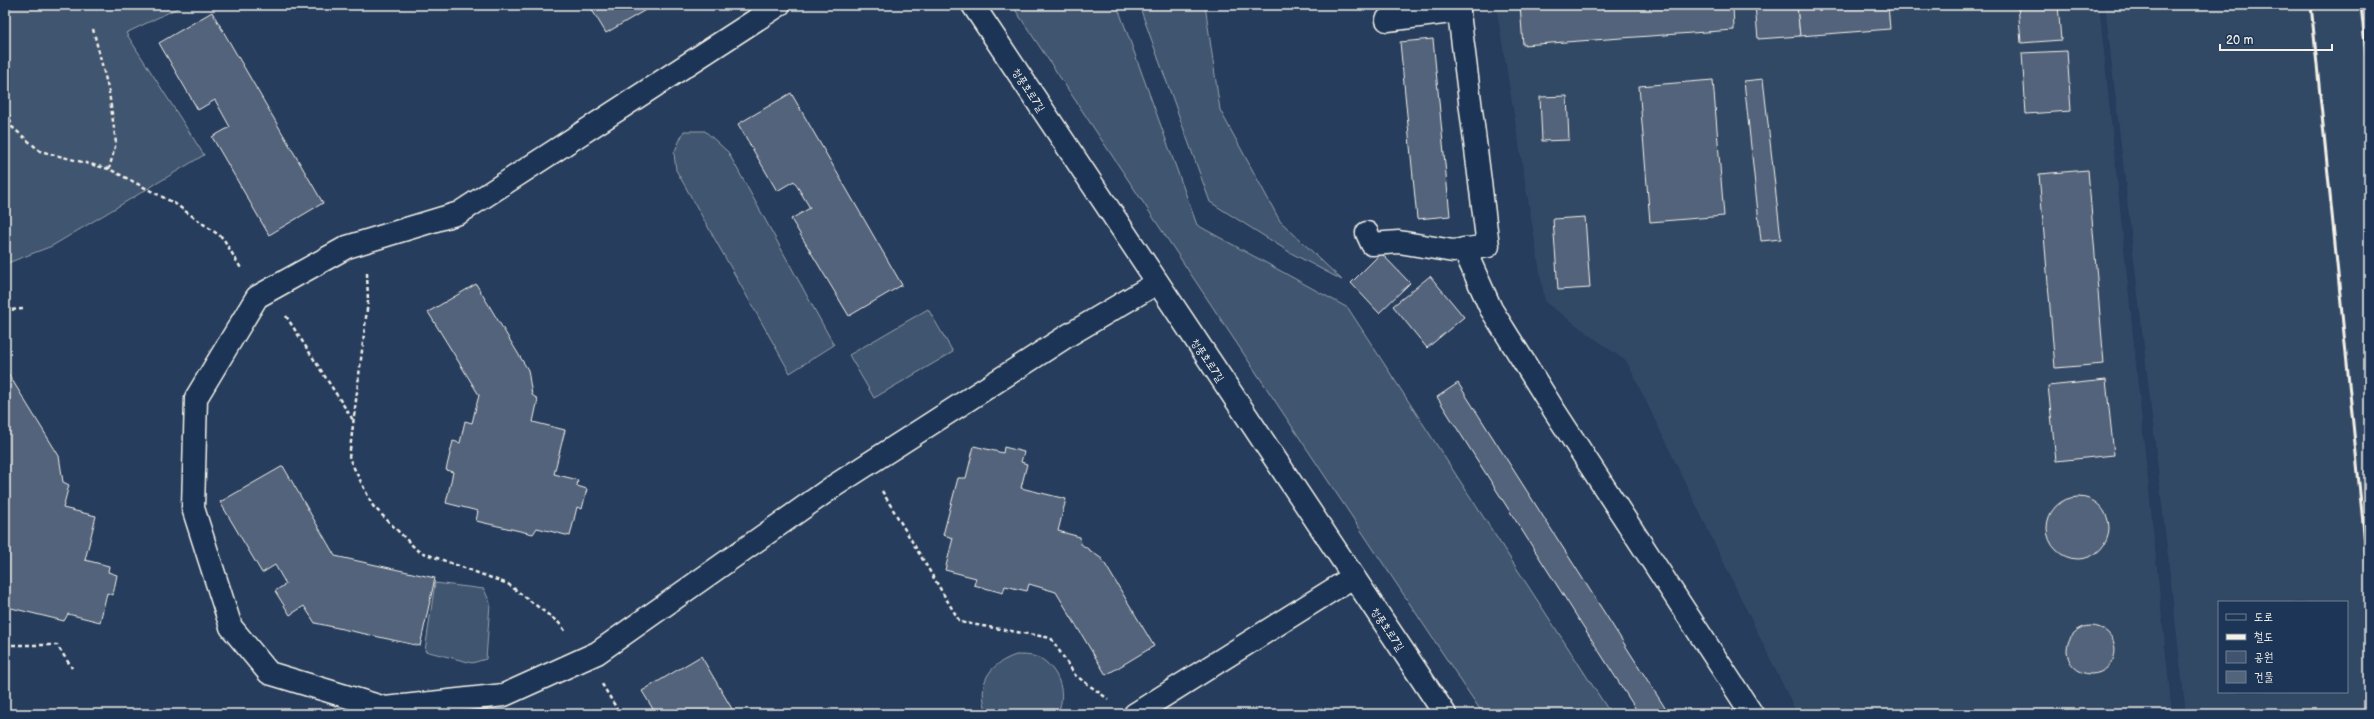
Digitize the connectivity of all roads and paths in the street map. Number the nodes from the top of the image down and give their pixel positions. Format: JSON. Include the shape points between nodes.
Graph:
{"nodes":[{"id":1,"x":779,"y":5,"type":"edge"},
{"id":2,"x":973,"y":5,"type":"edge"},
{"id":3,"x":1459,"y":8,"type":"edge"},
{"id":4,"x":1387,"y":20,"type":"dead end"},
{"id":5,"x":94,"y":29,"type":"dead end"},
{"id":6,"x":5,"y":99,"type":"edge"},
{"id":7,"x":109,"y":169,"type":"junction"},
{"id":8,"x":1367,"y":233,"type":"dead end"},
{"id":9,"x":366,"y":241,"type":"junction"},
{"id":10,"x":1464,"y":250,"type":"junction"},
{"id":11,"x":1157,"y":283,"type":"junction"},
{"id":12,"x":263,"y":294,"type":"junction"},
{"id":13,"x":5,"y":310,"type":"edge"},
{"id":14,"x":24,"y":310,"type":"dead end"},
{"id":15,"x":353,"y":420,"type":"junction"},
{"id":16,"x":866,"y":465,"type":"junction"},
{"id":17,"x":1353,"y":578,"type":"junction"},
{"id":18,"x":5,"y":645,"type":"edge"},
{"id":19,"x":586,"y":658,"type":"junction"},
{"id":20,"x":72,"y":668,"type":"dead end"},
{"id":21,"x":1114,"y":702,"type":"dead end"},
{"id":22,"x":1135,"y":714,"type":"edge"},
{"id":23,"x":1445,"y":714,"type":"edge"},
{"id":24,"x":1752,"y":714,"type":"edge"}],
"edges":[{"from":1,"to":9,"type":"street","via":[[459,213]]},
{"from":2,"to":11,"type":"street","name":"청풍호로7길"},
{"from":3,"to":4,"type":"street"},
{"from":3,"to":10,"type":"street","via":[[1488,246]]},
{"from":5,"to":7,"type":"path","via":[[109,92],[116,143]]},
{"from":6,"to":7,"type":"path","via":[[12,127],[40,151]]},
{"from":7,"to":12,"type":"path","via":[[174,203],[223,238]]},
{"from":8,"to":10,"type":"street","via":[[1372,244],[1398,242],[1453,251]]},
{"from":9,"to":12,"type":"street","via":[[347,247]]},
{"from":9,"to":15,"type":"path","via":[[368,300]]},
{"from":10,"to":24,"type":"street","via":[[1491,309]]},
{"from":11,"to":16,"type":"street","via":[[1067,336]]},
{"from":11,"to":17,"type":"street","name":"청풍호로7길"},
{"from":12,"to":15,"type":"path","via":[[310,350]]},
{"from":12,"to":19,"type":"street","via":[[196,398],[192,508],[231,627],[269,673],[385,708],[504,695]]},
{"from":13,"to":14,"type":"path"},
{"from":15,"to":19,"type":"path","via":[[349,458],[373,506],[418,551],[508,584],[559,623]]},
{"from":16,"to":19,"type":"street","via":[[598,653]]},
{"from":16,"to":21,"type":"path","via":[[960,622],[1051,638],[1075,675]]},
{"from":17,"to":22,"type":"street"},
{"from":17,"to":23,"type":"street","name":"청풍호로7길"},
{"from":18,"to":20,"type":"path","via":[[57,645]]}]}
